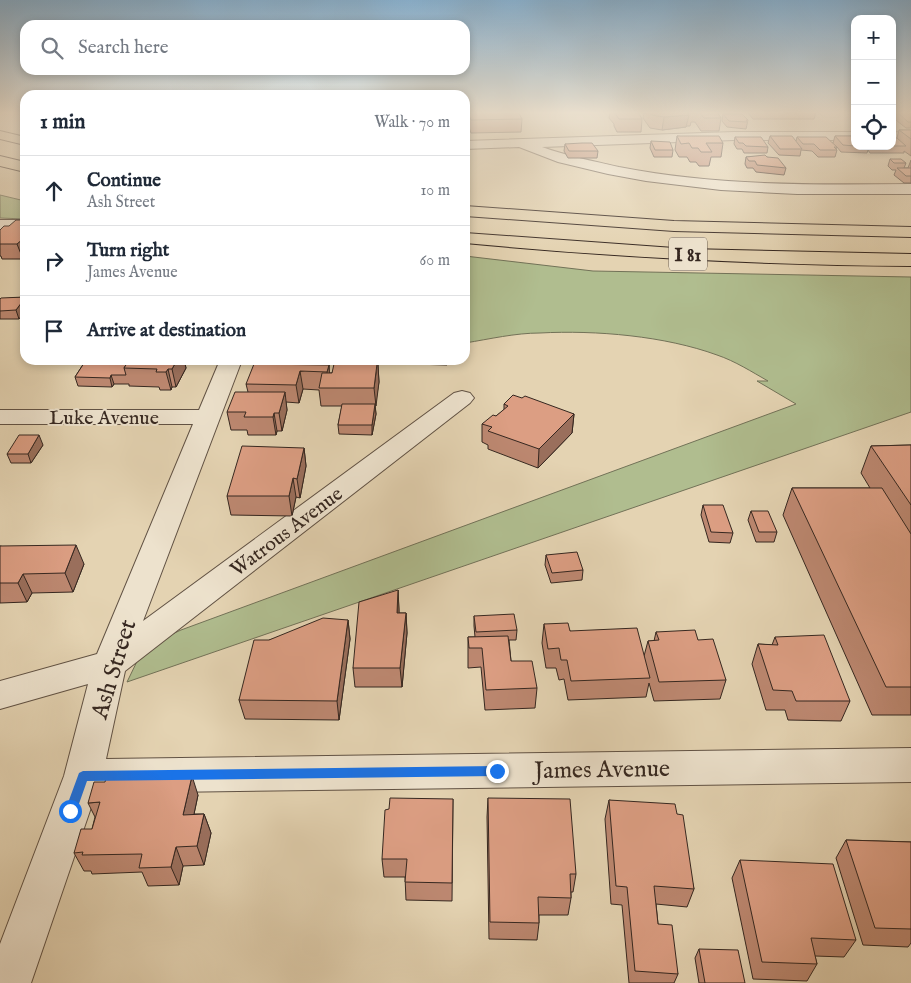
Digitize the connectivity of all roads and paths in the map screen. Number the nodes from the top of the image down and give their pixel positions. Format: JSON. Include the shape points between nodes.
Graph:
{"nodes":[{"id":1,"x":558,"y":158,"type":"edge"},
{"id":2,"x":0,"y":161,"type":"edge"},
{"id":3,"x":20,"y":166,"type":"edge"},
{"id":4,"x":911,"y":189,"type":"edge"},
{"id":5,"x":470,"y":211,"type":"edge"},
{"id":6,"x":0,"y":225,"type":"edge"},
{"id":7,"x":20,"y":225,"type":"edge"},
{"id":8,"x":911,"y":232,"type":"edge"},
{"id":9,"x":470,"y":238,"type":"edge"},
{"id":10,"x":911,"y":260,"type":"edge"},
{"id":11,"x":229,"y":365,"type":"edge"},
{"id":12,"x":462,"y":398,"type":"dead end"},
{"id":13,"x":0,"y":417,"type":"edge"},
{"id":14,"x":208,"y":417,"type":"junction"},
{"id":15,"x":110,"y":664,"type":"junction"},
{"id":16,"x":0,"y":695,"type":"edge"},
{"id":17,"x":911,"y":765,"type":"edge"},
{"id":18,"x":83,"y":776,"type":"junction"},
{"id":19,"x":8,"y":983,"type":"edge"}],
"edges":[{"from":1,"to":4,"type":"street","via":[[626,174],[701,185],[787,191]]},
{"from":2,"to":3,"type":"highway"},
{"from":5,"to":8,"type":"highway","number":"I 81","via":[[674,226]]},
{"from":6,"to":7,"type":"street"},
{"from":9,"to":10,"type":"highway","number":"I 81","via":[[683,254]]},
{"from":11,"to":14,"type":"street","name":"Ash Street"},
{"from":12,"to":15,"type":"street","name":"Watrous Avenue"},
{"from":13,"to":14,"type":"street","name":"Luke Avenue"},
{"from":14,"to":15,"type":"street","name":"Ash Street"},
{"from":15,"to":16,"type":"street"},
{"from":15,"to":18,"type":"street","name":"Ash Street"},
{"from":17,"to":18,"type":"street","name":"James Avenue"},
{"from":18,"to":19,"type":"street","name":"Ash Street"}]}
